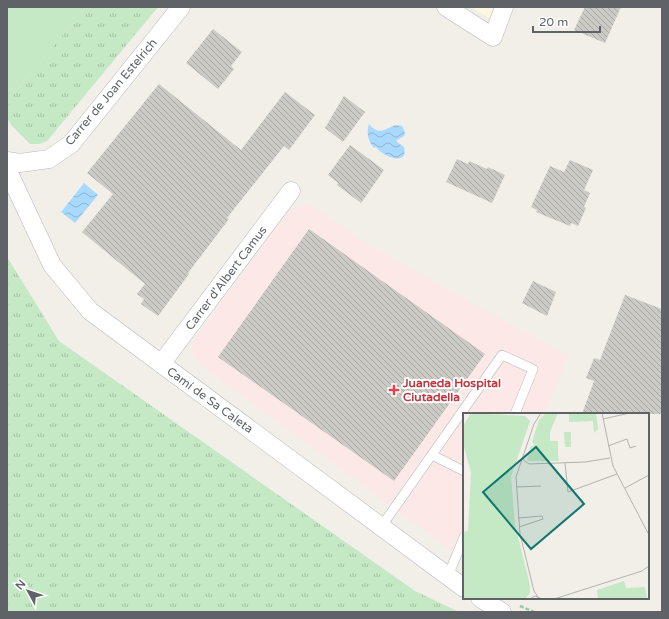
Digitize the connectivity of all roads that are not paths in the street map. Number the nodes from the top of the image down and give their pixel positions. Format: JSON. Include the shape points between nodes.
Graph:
{"nodes":[{"id":1,"x":181,"y":7,"type":"edge"},
{"id":2,"x":446,"y":7,"type":"edge"},
{"id":3,"x":504,"y":7,"type":"edge"},
{"id":4,"x":7,"y":161,"type":"edge"},
{"id":5,"x":7,"y":169,"type":"edge"},
{"id":6,"x":291,"y":190,"type":"dead end"},
{"id":7,"x":161,"y":364,"type":"junction"},
{"id":8,"x":515,"y":413,"type":"edge"},
{"id":9,"x":432,"y":455,"type":"junction"},
{"id":10,"x":463,"y":470,"type":"edge"},
{"id":11,"x":381,"y":526,"type":"junction"},
{"id":12,"x":463,"y":539,"type":"edge"},
{"id":13,"x":448,"y":576,"type":"junction"},
{"id":14,"x":463,"y":587,"type":"edge"},
{"id":15,"x":482,"y":599,"type":"edge"},
{"id":16,"x":502,"y":612,"type":"edge"}],
"edges":[{"from":1,"to":4,"type":"street","name":"Carrer de Joan Estelrich","via":[[71,144],[49,159]]},
{"from":2,"to":3,"type":"street","via":[[493,37]]},
{"from":5,"to":7,"type":"street","name":"Camí de Sa Caleta","via":[[52,265],[90,311]]},
{"from":6,"to":7,"type":"street","name":"Carrer d'Albert Camus"},
{"from":7,"to":11,"type":"street","name":"Camí de Sa Caleta"},
{"from":8,"to":9,"type":"lane","via":[[533,369],[502,355]]},
{"from":9,"to":10,"type":"lane"},
{"from":9,"to":11,"type":"lane"},
{"from":11,"to":13,"type":"street","name":"Camí de Sa Caleta"},
{"from":12,"to":13,"type":"lane"},
{"from":13,"to":14,"type":"street","name":"Camí de Sa Caleta"},
{"from":15,"to":16,"type":"street"}]}
